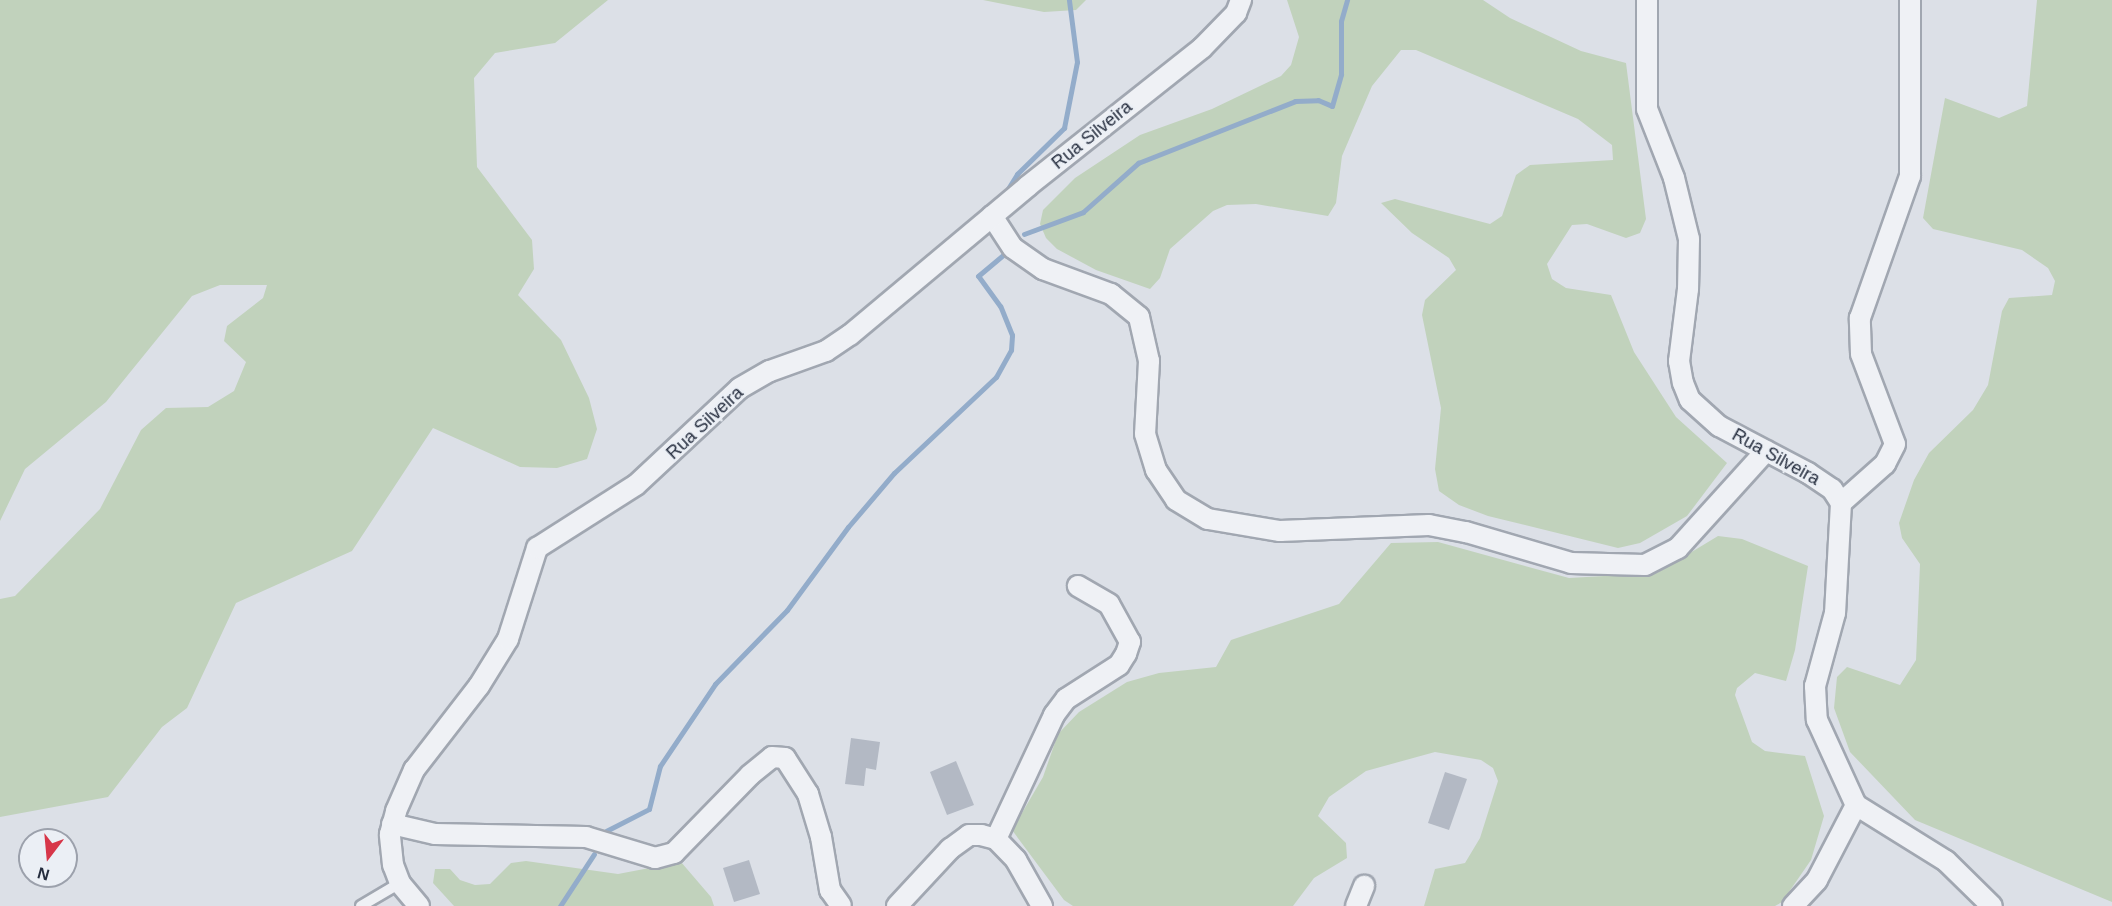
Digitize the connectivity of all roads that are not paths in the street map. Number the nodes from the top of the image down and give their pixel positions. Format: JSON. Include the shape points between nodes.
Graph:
{"nodes":[{"id":1,"x":1240,"y":0,"type":"edge"},
{"id":2,"x":1647,"y":0,"type":"edge"},
{"id":3,"x":1910,"y":0,"type":"edge"},
{"id":4,"x":992,"y":216,"type":"junction"},
{"id":5,"x":1766,"y":451,"type":"junction"},
{"id":6,"x":1842,"y":503,"type":"junction"},
{"id":7,"x":1078,"y":586,"type":"dead end"},
{"id":8,"x":1856,"y":805,"type":"junction"},
{"id":9,"x":392,"y":824,"type":"junction"},
{"id":10,"x":996,"y":838,"type":"junction"},
{"id":11,"x":400,"y":883,"type":"junction"},
{"id":12,"x":1364,"y":886,"type":"dead end"},
{"id":13,"x":361,"y":906,"type":"edge"},
{"id":14,"x":419,"y":906,"type":"edge"},
{"id":15,"x":840,"y":906,"type":"edge"},
{"id":16,"x":897,"y":906,"type":"edge"},
{"id":17,"x":1042,"y":906,"type":"edge"},
{"id":18,"x":1356,"y":906,"type":"edge"},
{"id":19,"x":1792,"y":906,"type":"edge"},
{"id":20,"x":1992,"y":906,"type":"edge"}],
"edges":[{"from":1,"to":4,"type":"street","name":"Rua Silveira","via":[[1236,13],[1202,48]]},
{"from":2,"to":5,"type":"street","name":"Rua Silveira","via":[[1647,109],[1674,178],[1689,239],[1688,289],[1678,361],[1683,383],[1690,400],[1703,413]]},
{"from":3,"to":6,"type":"street","via":[[1911,176],[1860,318],[1861,354],[1895,444],[1885,464]]},
{"from":4,"to":5,"type":"street","via":[[1013,248],[1043,269],[1111,294],[1139,317],[1149,361],[1145,434],[1156,470],[1176,500],[1208,519],[1280,531],[1429,525],[1570,563],[1645,566],[1678,548]]},
{"from":4,"to":9,"type":"street","name":"Rua Silveira","via":[[850,335],[826,351],[770,371],[740,388],[636,485],[537,548],[508,639],[479,686],[414,770]]},
{"from":5,"to":6,"type":"street","name":"Rua Silveira","via":[[1808,472],[1832,489]]},
{"from":6,"to":8,"type":"street","via":[[1835,613],[1815,686],[1818,720]]},
{"from":7,"to":10,"type":"street","via":[[1109,604],[1130,642],[1119,665],[1066,699],[1054,715]]},
{"from":8,"to":19,"type":"street","via":[[1817,880]]},
{"from":8,"to":20,"type":"street","via":[[1946,861]]},
{"from":9,"to":11,"type":"street","name":"Rua Silveira","via":[[390,848]]},
{"from":9,"to":15,"type":"street","via":[[435,834],[586,837],[656,858],[674,853],[772,757],[785,758],[808,794],[831,890]]},
{"from":10,"to":16,"type":"street","via":[[969,835],[950,849]]},
{"from":10,"to":17,"type":"street","via":[[1016,860]]},
{"from":11,"to":13,"type":"lane"},
{"from":11,"to":14,"type":"street","name":"Rua Silveira"},
{"from":12,"to":18,"type":"street"}]}
